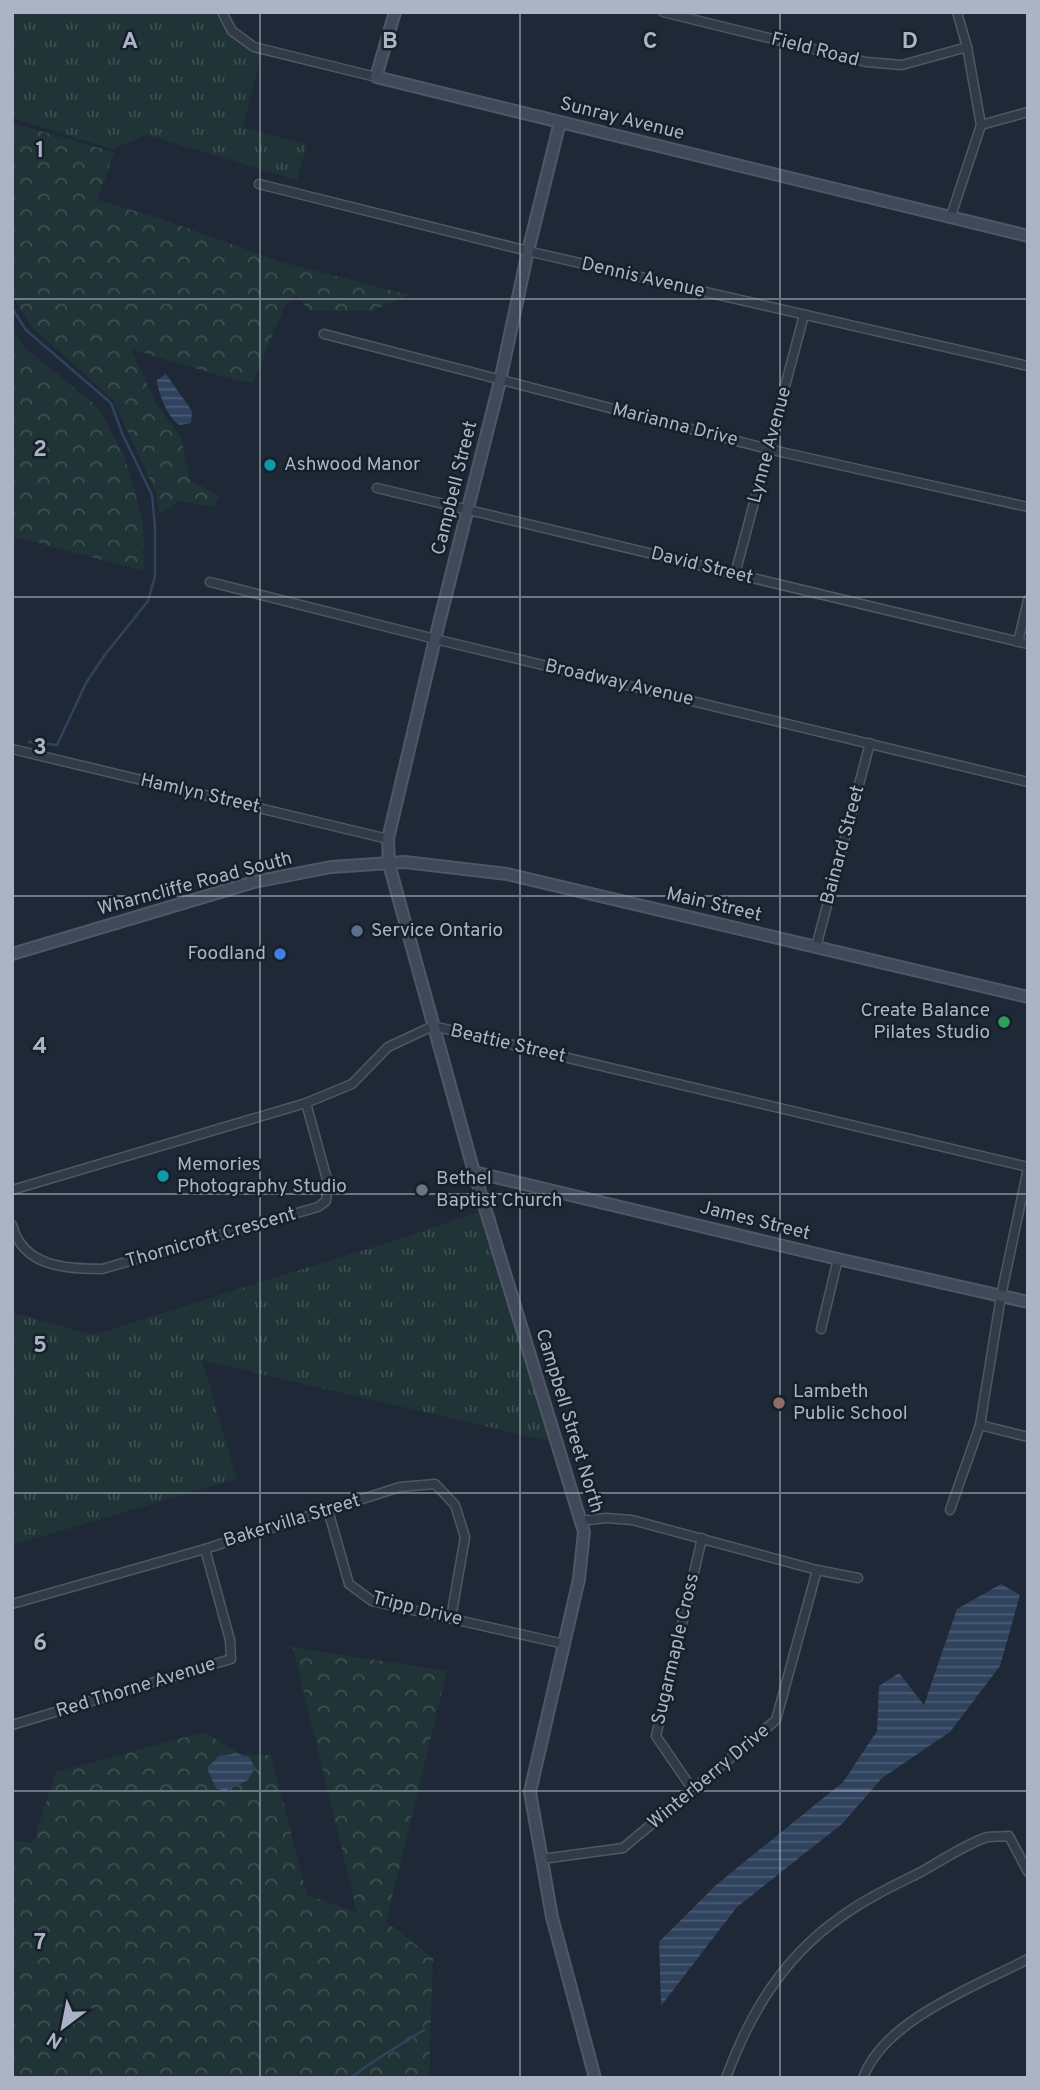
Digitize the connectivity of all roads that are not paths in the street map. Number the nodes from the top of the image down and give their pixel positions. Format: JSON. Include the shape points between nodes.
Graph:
{"nodes":[{"id":1,"x":222,"y":12,"type":"edge"},
{"id":2,"x":395,"y":12,"type":"edge"},
{"id":3,"x":663,"y":12,"type":"edge"},
{"id":4,"x":957,"y":12,"type":"edge"},
{"id":5,"x":967,"y":47,"type":"junction"},
{"id":6,"x":376,"y":77,"type":"junction"},
{"id":7,"x":1028,"y":112,"type":"edge"},
{"id":8,"x":560,"y":122,"type":"junction"},
{"id":9,"x":981,"y":125,"type":"junction"},
{"id":10,"x":259,"y":184,"type":"dead end"},
{"id":11,"x":951,"y":216,"type":"junction"},
{"id":12,"x":1028,"y":236,"type":"edge"},
{"id":13,"x":528,"y":251,"type":"junction"},
{"id":14,"x":804,"y":315,"type":"junction"},
{"id":15,"x":324,"y":334,"type":"dead end"},
{"id":16,"x":1028,"y":366,"type":"edge"},
{"id":17,"x":500,"y":381,"type":"junction"},
{"id":18,"x":768,"y":449,"type":"junction"},
{"id":19,"x":377,"y":488,"type":"dead end"},
{"id":20,"x":1028,"y":507,"type":"edge"},
{"id":21,"x":468,"y":509,"type":"junction"},
{"id":22,"x":735,"y":575,"type":"junction"},
{"id":23,"x":210,"y":582,"type":"dead end"},
{"id":24,"x":1028,"y":600,"type":"edge"},
{"id":25,"x":435,"y":639,"type":"junction"},
{"id":26,"x":1018,"y":642,"type":"junction"},
{"id":27,"x":1028,"y":645,"type":"edge"},
{"id":28,"x":870,"y":743,"type":"junction"},
{"id":29,"x":12,"y":749,"type":"edge"},
{"id":30,"x":1028,"y":782,"type":"edge"},
{"id":31,"x":388,"y":839,"type":"junction"},
{"id":32,"x":389,"y":864,"type":"junction"},
{"id":33,"x":816,"y":947,"type":"junction"},
{"id":34,"x":12,"y":954,"type":"edge"},
{"id":35,"x":1028,"y":997,"type":"edge"},
{"id":36,"x":433,"y":1026,"type":"junction"},
{"id":37,"x":306,"y":1103,"type":"junction"},
{"id":38,"x":1028,"y":1167,"type":"edge"},
{"id":39,"x":474,"y":1172,"type":"junction"},
{"id":40,"x":12,"y":1190,"type":"edge"},
{"id":41,"x":12,"y":1225,"type":"edge"},
{"id":42,"x":838,"y":1259,"type":"junction"},
{"id":43,"x":1000,"y":1296,"type":"junction"},
{"id":44,"x":1028,"y":1302,"type":"edge"},
{"id":45,"x":821,"y":1329,"type":"dead end"},
{"id":46,"x":980,"y":1426,"type":"junction"},
{"id":47,"x":1028,"y":1437,"type":"edge"},
{"id":48,"x":328,"y":1510,"type":"junction"},
{"id":49,"x":950,"y":1510,"type":"dead end"},
{"id":50,"x":581,"y":1521,"type":"junction"},
{"id":51,"x":702,"y":1538,"type":"junction"},
{"id":52,"x":205,"y":1549,"type":"junction"},
{"id":53,"x":817,"y":1570,"type":"junction"},
{"id":54,"x":858,"y":1578,"type":"dead end"},
{"id":55,"x":12,"y":1604,"type":"edge"},
{"id":56,"x":451,"y":1618,"type":"junction"},
{"id":57,"x":564,"y":1644,"type":"junction"},
{"id":58,"x":12,"y":1725,"type":"edge"},
{"id":59,"x":693,"y":1790,"type":"junction"},
{"id":60,"x":542,"y":1859,"type":"junction"},
{"id":61,"x":1028,"y":1872,"type":"edge"},
{"id":62,"x":1028,"y":1959,"type":"edge"},
{"id":63,"x":595,"y":2078,"type":"edge"},
{"id":64,"x":726,"y":2078,"type":"edge"},
{"id":65,"x":863,"y":2078,"type":"edge"}],
"edges":[{"from":1,"to":6,"type":"street","name":"Sunray Avenue","via":[[232,31],[254,47]]},
{"from":2,"to":6,"type":"street"},
{"from":3,"to":5,"type":"street","name":"Field Road","via":[[866,62],[902,65]]},
{"from":4,"to":5,"type":"street"},
{"from":5,"to":9,"type":"street"},
{"from":6,"to":8,"type":"street","name":"Sunray Avenue"},
{"from":7,"to":9,"type":"street"},
{"from":8,"to":11,"type":"street","name":"Sunray Avenue"},
{"from":8,"to":13,"type":"street","name":"Campbell Street"},
{"from":9,"to":11,"type":"street"},
{"from":10,"to":13,"type":"street","name":"Dennis Avenue"},
{"from":11,"to":12,"type":"street","name":"Sunray Avenue"},
{"from":13,"to":14,"type":"street","name":"Dennis Avenue"},
{"from":13,"to":17,"type":"street","name":"Campbell Street"},
{"from":14,"to":16,"type":"street","name":"Dennis Avenue"},
{"from":14,"to":18,"type":"street","name":"Lynne Avenue"},
{"from":15,"to":17,"type":"street","name":"Marianna Drive"},
{"from":17,"to":18,"type":"street","name":"Marianna Drive"},
{"from":17,"to":21,"type":"street","name":"Campbell Street"},
{"from":18,"to":20,"type":"street","name":"Marianna Drive"},
{"from":18,"to":22,"type":"street","name":"Lynne Avenue"},
{"from":19,"to":21,"type":"street","name":"David Street"},
{"from":21,"to":22,"type":"street","name":"David Street"},
{"from":21,"to":25,"type":"street","name":"Campbell Street"},
{"from":22,"to":26,"type":"street","name":"David Street"},
{"from":23,"to":25,"type":"street","name":"Broadway Avenue"},
{"from":24,"to":26,"type":"street"},
{"from":25,"to":28,"type":"street","name":"Broadway Avenue"},
{"from":25,"to":31,"type":"street","name":"Campbell Street"},
{"from":26,"to":27,"type":"street","name":"David Street"},
{"from":28,"to":30,"type":"street","name":"Broadway Avenue"},
{"from":28,"to":33,"type":"street","name":"Bainard Street"},
{"from":29,"to":31,"type":"street","name":"Hamlyn Street"},
{"from":31,"to":32,"type":"street","name":"Campbell Street"},
{"from":32,"to":33,"type":"street","name":"Main Street","via":[[507,874]]},
{"from":32,"to":34,"type":"street","name":"Wharncliffe Road South","via":[[331,867],[254,883]]},
{"from":32,"to":36,"type":"street","name":"Campbell Street North"},
{"from":33,"to":35,"type":"street","name":"Main Street"},
{"from":36,"to":37,"type":"street","name":"Beattie Street","via":[[388,1047],[352,1084]]},
{"from":36,"to":38,"type":"street","name":"Beattie Street"},
{"from":36,"to":39,"type":"street","name":"Campbell Street North"},
{"from":37,"to":40,"type":"street","name":"Beattie Street"},
{"from":37,"to":41,"type":"street","name":"Thornicroft Crescent","via":[[328,1183],[326,1201],[318,1207],[102,1269],[71,1269],[40,1261],[23,1248]]},
{"from":38,"to":43,"type":"street"},
{"from":39,"to":42,"type":"street","name":"James Street"},
{"from":39,"to":50,"type":"street","name":"Campbell Street North"},
{"from":42,"to":43,"type":"street","name":"James Street"},
{"from":42,"to":45,"type":"street"},
{"from":43,"to":44,"type":"street","name":"James Street"},
{"from":43,"to":46,"type":"street"},
{"from":46,"to":47,"type":"street"},
{"from":46,"to":49,"type":"street"},
{"from":48,"to":52,"type":"street","name":"Bakervilla Street"},
{"from":48,"to":56,"type":"street","name":"Tripp Drive","via":[[349,1584],[372,1601]]},
{"from":48,"to":56,"type":"street","name":"Bakervilla Street","via":[[400,1487],[435,1484],[456,1505],[464,1537]]},
{"from":50,"to":51,"type":"street","via":[[632,1520]]},
{"from":50,"to":57,"type":"street","name":"Campbell Street North","via":[[579,1579]]},
{"from":51,"to":53,"type":"street"},
{"from":51,"to":59,"type":"street","name":"Sugarmaple Cross","via":[[656,1736]]},
{"from":52,"to":55,"type":"street","name":"Bakervilla Street"},
{"from":52,"to":58,"type":"street","name":"Red Thorne Avenue","via":[[231,1659]]},
{"from":53,"to":54,"type":"street"},
{"from":53,"to":59,"type":"street","name":"Winterberry Drive","via":[[776,1720]]},
{"from":56,"to":57,"type":"street","name":"Tripp Drive"},
{"from":57,"to":60,"type":"street","name":"Campbell Street North","via":[[530,1792]]},
{"from":59,"to":60,"type":"street","name":"Winterberry Drive","via":[[623,1848]]},
{"from":60,"to":63,"type":"street","name":"Campbell Street North","via":[[552,1917]]},
{"from":61,"to":64,"type":"street","via":[[1009,1836],[986,1838],[839,1917],[797,1954],[765,1994]]},
{"from":62,"to":65,"type":"street","via":[[923,2012],[893,2035]]}]}
